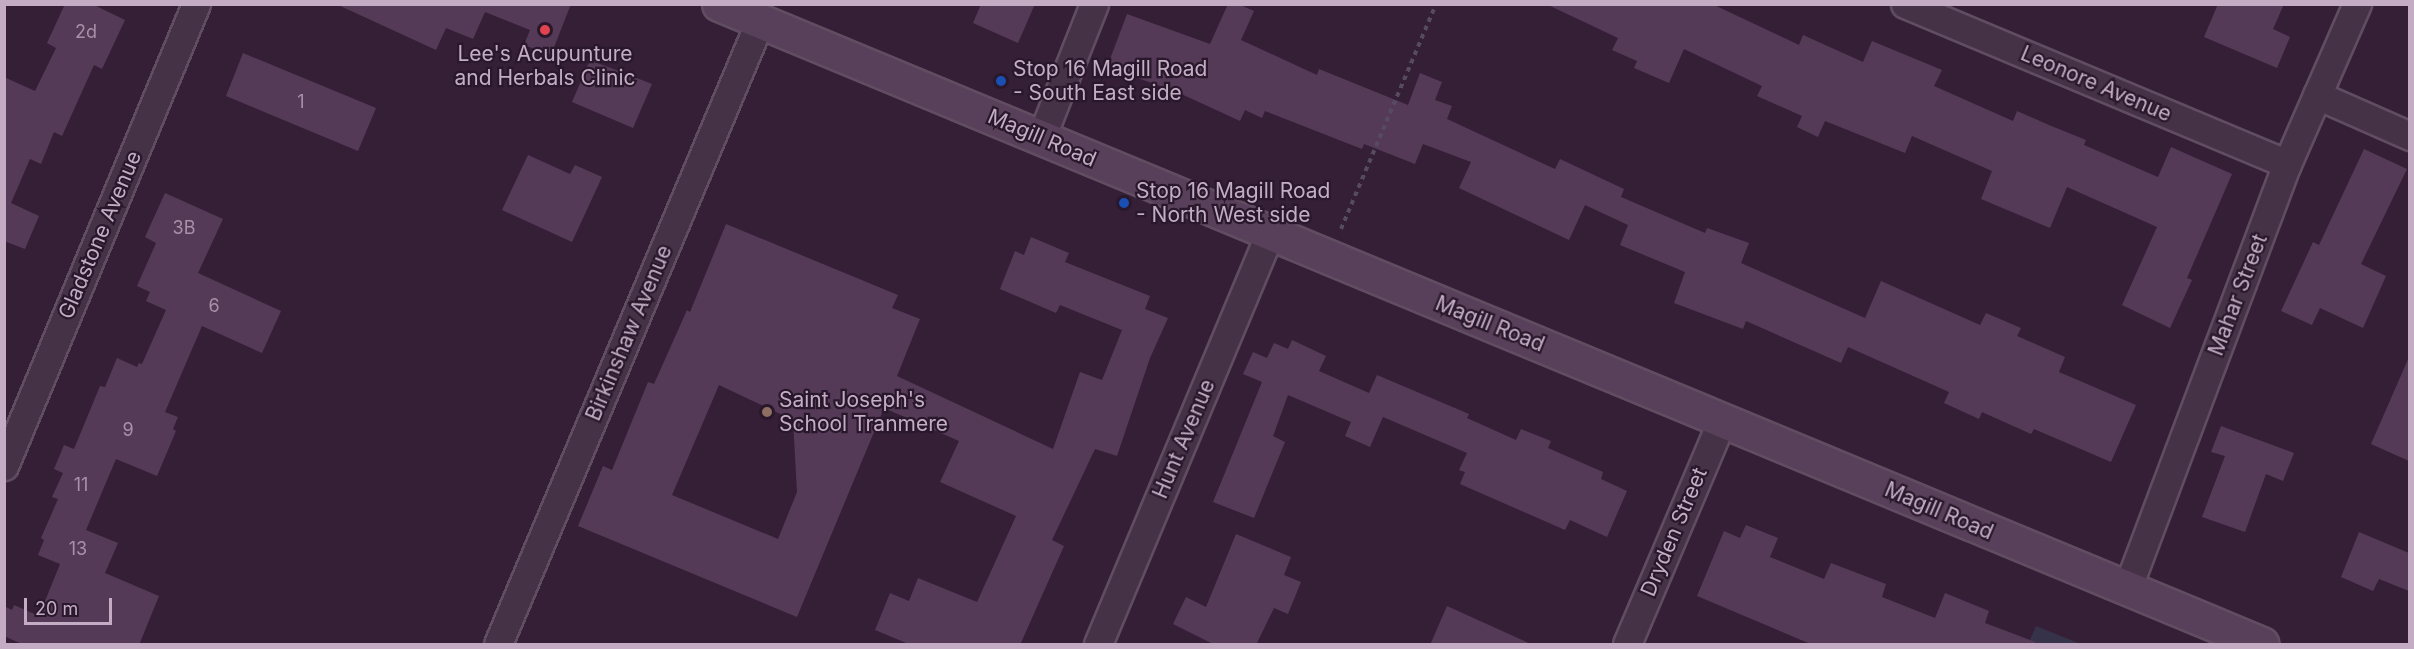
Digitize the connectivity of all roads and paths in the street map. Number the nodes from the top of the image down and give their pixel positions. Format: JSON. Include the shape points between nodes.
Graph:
{"nodes":[{"id":1,"x":196,"y":4,"type":"edge"},
{"id":2,"x":719,"y":4,"type":"edge"},
{"id":3,"x":1094,"y":4,"type":"edge"},
{"id":4,"x":1436,"y":4,"type":"edge"},
{"id":5,"x":1905,"y":4,"type":"edge"},
{"id":6,"x":2357,"y":4,"type":"edge"},
{"id":7,"x":760,"y":21,"type":"junction"},
{"id":8,"x":2317,"y":95,"type":"junction"},
{"id":9,"x":2409,"y":136,"type":"edge"},
{"id":10,"x":1041,"y":138,"type":"junction"},
{"id":11,"x":2287,"y":164,"type":"junction"},
{"id":12,"x":1270,"y":233,"type":"junction"},
{"id":13,"x":1329,"y":258,"type":"junction"},
{"id":14,"x":1722,"y":420,"type":"junction"},
{"id":15,"x":4,"y":466,"type":"edge"},
{"id":16,"x":2127,"y":589,"type":"junction"},
{"id":17,"x":498,"y":645,"type":"edge"},
{"id":18,"x":1098,"y":645,"type":"edge"},
{"id":19,"x":1627,"y":645,"type":"edge"},
{"id":20,"x":2262,"y":645,"type":"edge"}],
"edges":[{"from":1,"to":15,"type":"street","name":"Gladstone Avenue"},
{"from":2,"to":7,"type":"main road","name":"Magill Road"},
{"from":3,"to":10,"type":"street"},
{"from":4,"to":13,"type":"path"},
{"from":5,"to":11,"type":"street","name":"Leonore Avenue"},
{"from":6,"to":8,"type":"street","name":"Mahar Street"},
{"from":7,"to":10,"type":"main road","name":"Magill Road"},
{"from":7,"to":17,"type":"street","name":"Birkinshaw Avenue"},
{"from":8,"to":9,"type":"street"},
{"from":8,"to":11,"type":"street","name":"Mahar Street"},
{"from":10,"to":12,"type":"main road","name":"Magill Road"},
{"from":11,"to":16,"type":"street","name":"Mahar Street"},
{"from":12,"to":13,"type":"main road","name":"Magill Road"},
{"from":12,"to":18,"type":"street","name":"Hunt Avenue"},
{"from":13,"to":14,"type":"main road","name":"Magill Road"},
{"from":14,"to":16,"type":"main road","name":"Magill Road"},
{"from":14,"to":19,"type":"street","name":"Dryden Street"},
{"from":16,"to":20,"type":"main road","name":"Magill Road"}]}
